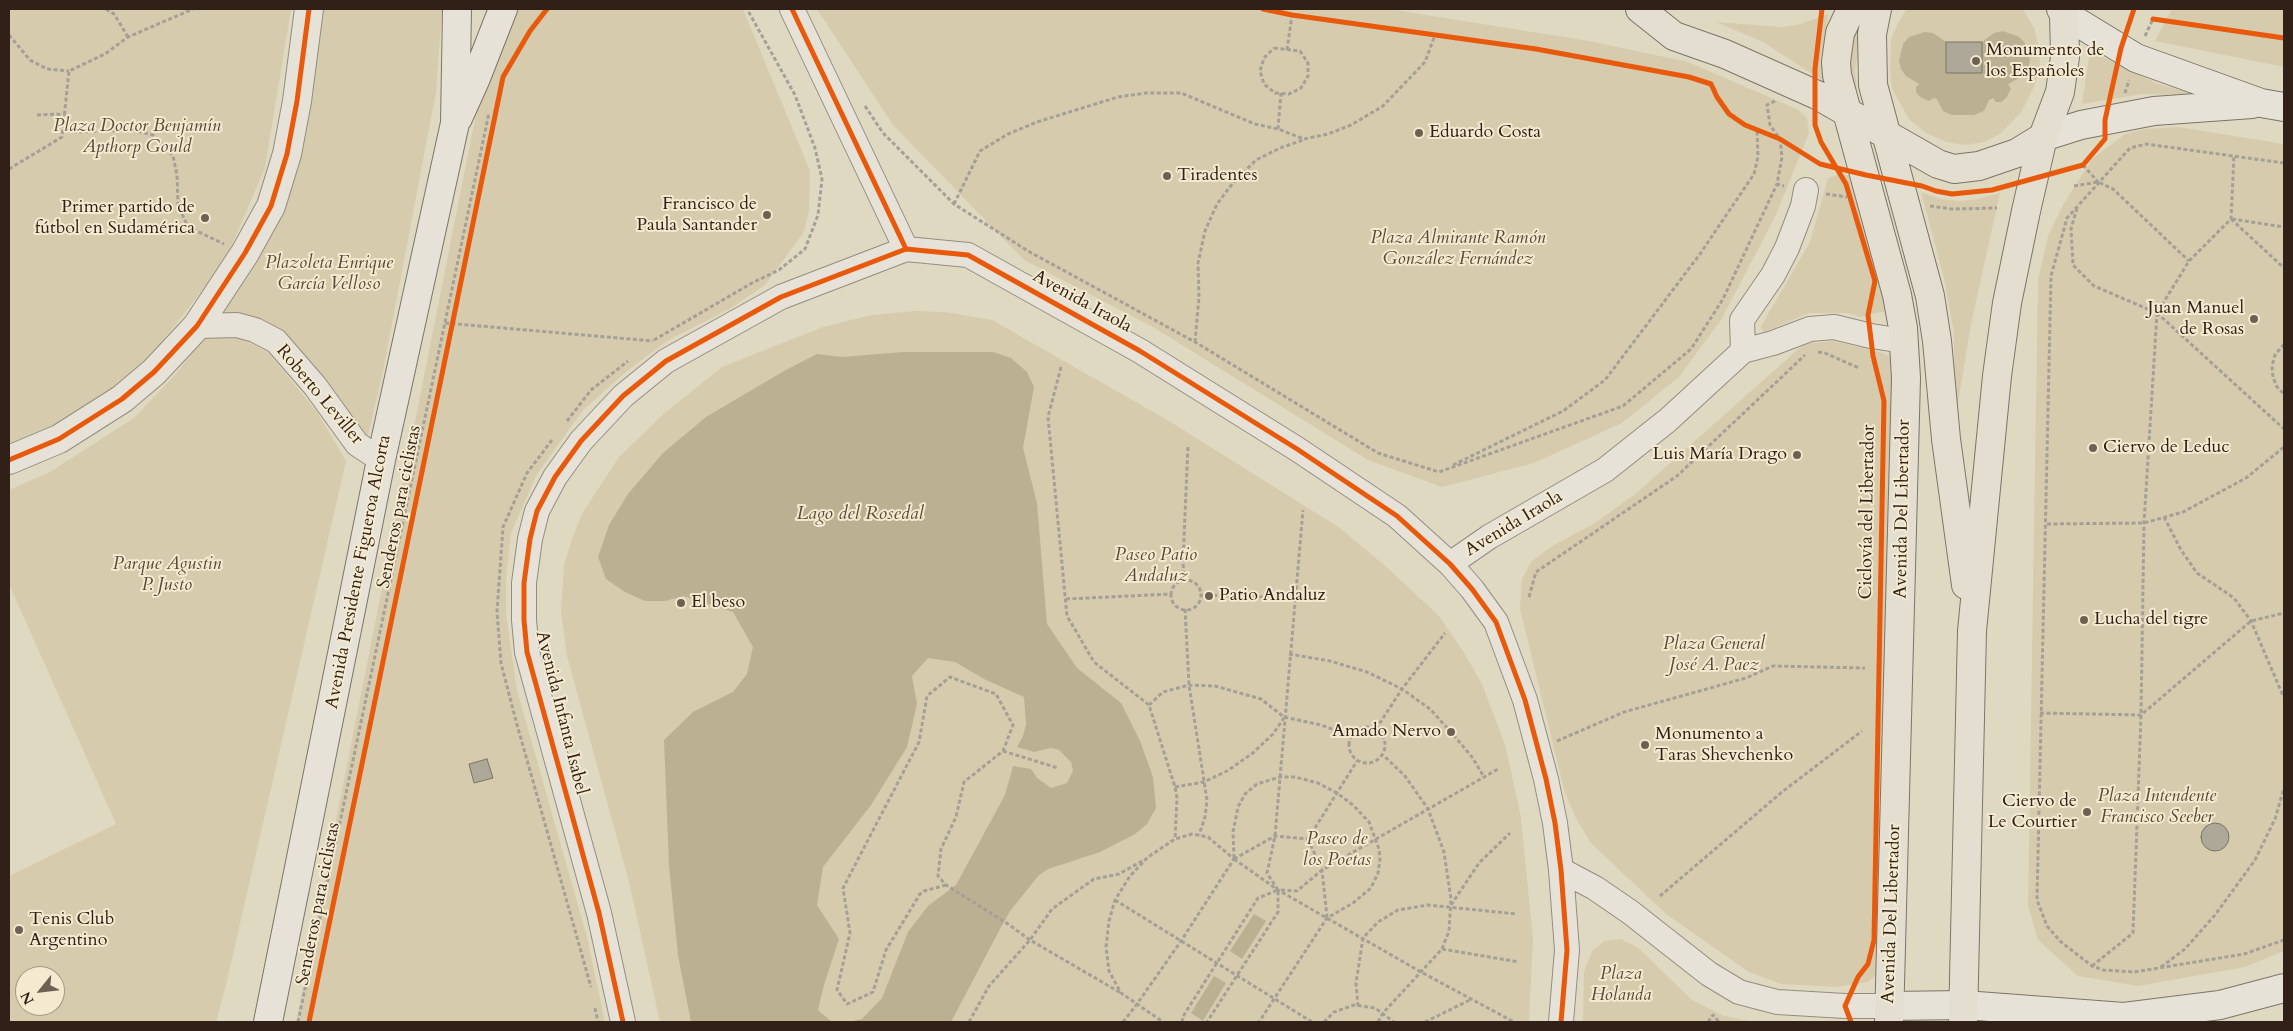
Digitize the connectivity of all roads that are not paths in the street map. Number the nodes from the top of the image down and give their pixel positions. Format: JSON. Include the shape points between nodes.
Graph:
{"nodes":[{"id":1,"x":309,"y":9,"type":"edge"},
{"id":2,"x":457,"y":9,"type":"edge"},
{"id":3,"x":503,"y":9,"type":"edge"},
{"id":4,"x":792,"y":9,"type":"edge"},
{"id":5,"x":1640,"y":9,"type":"edge"},
{"id":6,"x":1854,"y":9,"type":"edge"},
{"id":7,"x":1877,"y":9,"type":"edge"},
{"id":8,"x":2063,"y":11,"type":"edge"},
{"id":9,"x":2273,"y":105,"type":"edge"},
{"id":10,"x":1847,"y":112,"type":"junction"},
{"id":11,"x":455,"y":124,"type":"junction"},
{"id":12,"x":1887,"y":134,"type":"junction"},
{"id":13,"x":2043,"y":137,"type":"junction"},
{"id":14,"x":1796,"y":188,"type":"road end"},
{"id":15,"x":906,"y":249,"type":"junction"},
{"id":16,"x":198,"y":326,"type":"junction"},
{"id":17,"x":1904,"y":342,"type":"junction"},
{"id":18,"x":1743,"y":351,"type":"junction"},
{"id":19,"x":9,"y":460,"type":"edge"},
{"id":20,"x":381,"y":460,"type":"junction"},
{"id":21,"x":1450,"y":564,"type":"junction"},
{"id":22,"x":1972,"y":631,"type":"junction"},
{"id":23,"x":1561,"y":870,"type":"junction"},
{"id":24,"x":2284,"y":988,"type":"edge"},
{"id":25,"x":1889,"y":1014,"type":"edge"},
{"id":26,"x":1963,"y":1014,"type":"edge"},
{"id":27,"x":268,"y":1022,"type":"edge"},
{"id":28,"x":623,"y":1022,"type":"edge"},
{"id":29,"x":1561,"y":1022,"type":"edge"}],
"edges":[{"from":1,"to":16,"type":"main road","via":[[287,154],[271,206],[245,254]]},
{"from":2,"to":11,"type":"main road","name":"Avenida Presidente Figueroa Alcorta"},
{"from":3,"to":11,"type":"main road","name":"Avenida Presidente Figueroa Alcorta"},
{"from":4,"to":15,"type":"street"},
{"from":5,"to":10,"type":"main road","via":[[1674,36],[1817,94]]},
{"from":6,"to":10,"type":"main road","name":"Avenida Del Libertador","via":[[1840,33],[1836,62]]},
{"from":7,"to":12,"type":"main road","via":[[1872,34],[1872,76]]},
{"from":8,"to":9,"type":"main road","via":[[2136,58]]},
{"from":8,"to":13,"type":"main road","via":[[2065,57],[2060,92]]},
{"from":9,"to":13,"type":"main road","via":[[2154,111],[2081,125]]},
{"from":10,"to":12,"type":"main road"},
{"from":10,"to":17,"type":"main road","name":"Avenida Del Libertador","via":[[1889,261]]},
{"from":11,"to":20,"type":"main road","name":"Avenida Presidente Figueroa Alcorta"},
{"from":12,"to":13,"type":"main road","via":[[1923,157],[1954,169],[1992,162],[2017,153]]},
{"from":12,"to":22,"type":"main road","via":[[1930,296]]},
{"from":13,"to":22,"type":"main road","via":[[2007,303]]},
{"from":14,"to":18,"type":"street","via":[[1803,206],[1780,262],[1742,320]]},
{"from":15,"to":21,"type":"street","name":"Avenida Iraola","via":[[968,255],[1081,316],[1355,487],[1397,516]]},
{"from":15,"to":28,"type":"street","name":"Avenida Infanta Isabel","via":[[781,297],[666,361],[623,396],[581,441],[555,477],[537,511],[524,583],[527,652],[599,913]]},
{"from":16,"to":19,"type":"main road","via":[[154,372],[122,399],[59,439]]},
{"from":16,"to":20,"type":"street","name":"Roberto Leviller","via":[[237,325],[255,330],[276,342],[315,386],[357,444]]},
{"from":17,"to":18,"type":"street","name":"Avenida Iraola","via":[[1834,327],[1810,329]]},
{"from":17,"to":25,"type":"main road","name":"Avenida Del Libertador","via":[[1906,378]]},
{"from":18,"to":21,"type":"street","name":"Avenida Iraola","via":[[1668,420],[1605,470],[1488,537]]},
{"from":20,"to":27,"type":"main road","name":"Avenida Presidente Figueroa Alcorta"},
{"from":21,"to":23,"type":"street","via":[[1496,622],[1525,700],[1548,788]]},
{"from":22,"to":26,"type":"main road"},
{"from":23,"to":25,"type":"street","via":[[1595,888],[1709,974],[1739,992],[1777,1002],[1845,1006]]},
{"from":23,"to":29,"type":"street","via":[[1567,950]]},
{"from":24,"to":26,"type":"main road","via":[[2220,1005],[2124,1017]]},
{"from":25,"to":26,"type":"main road"}]}
